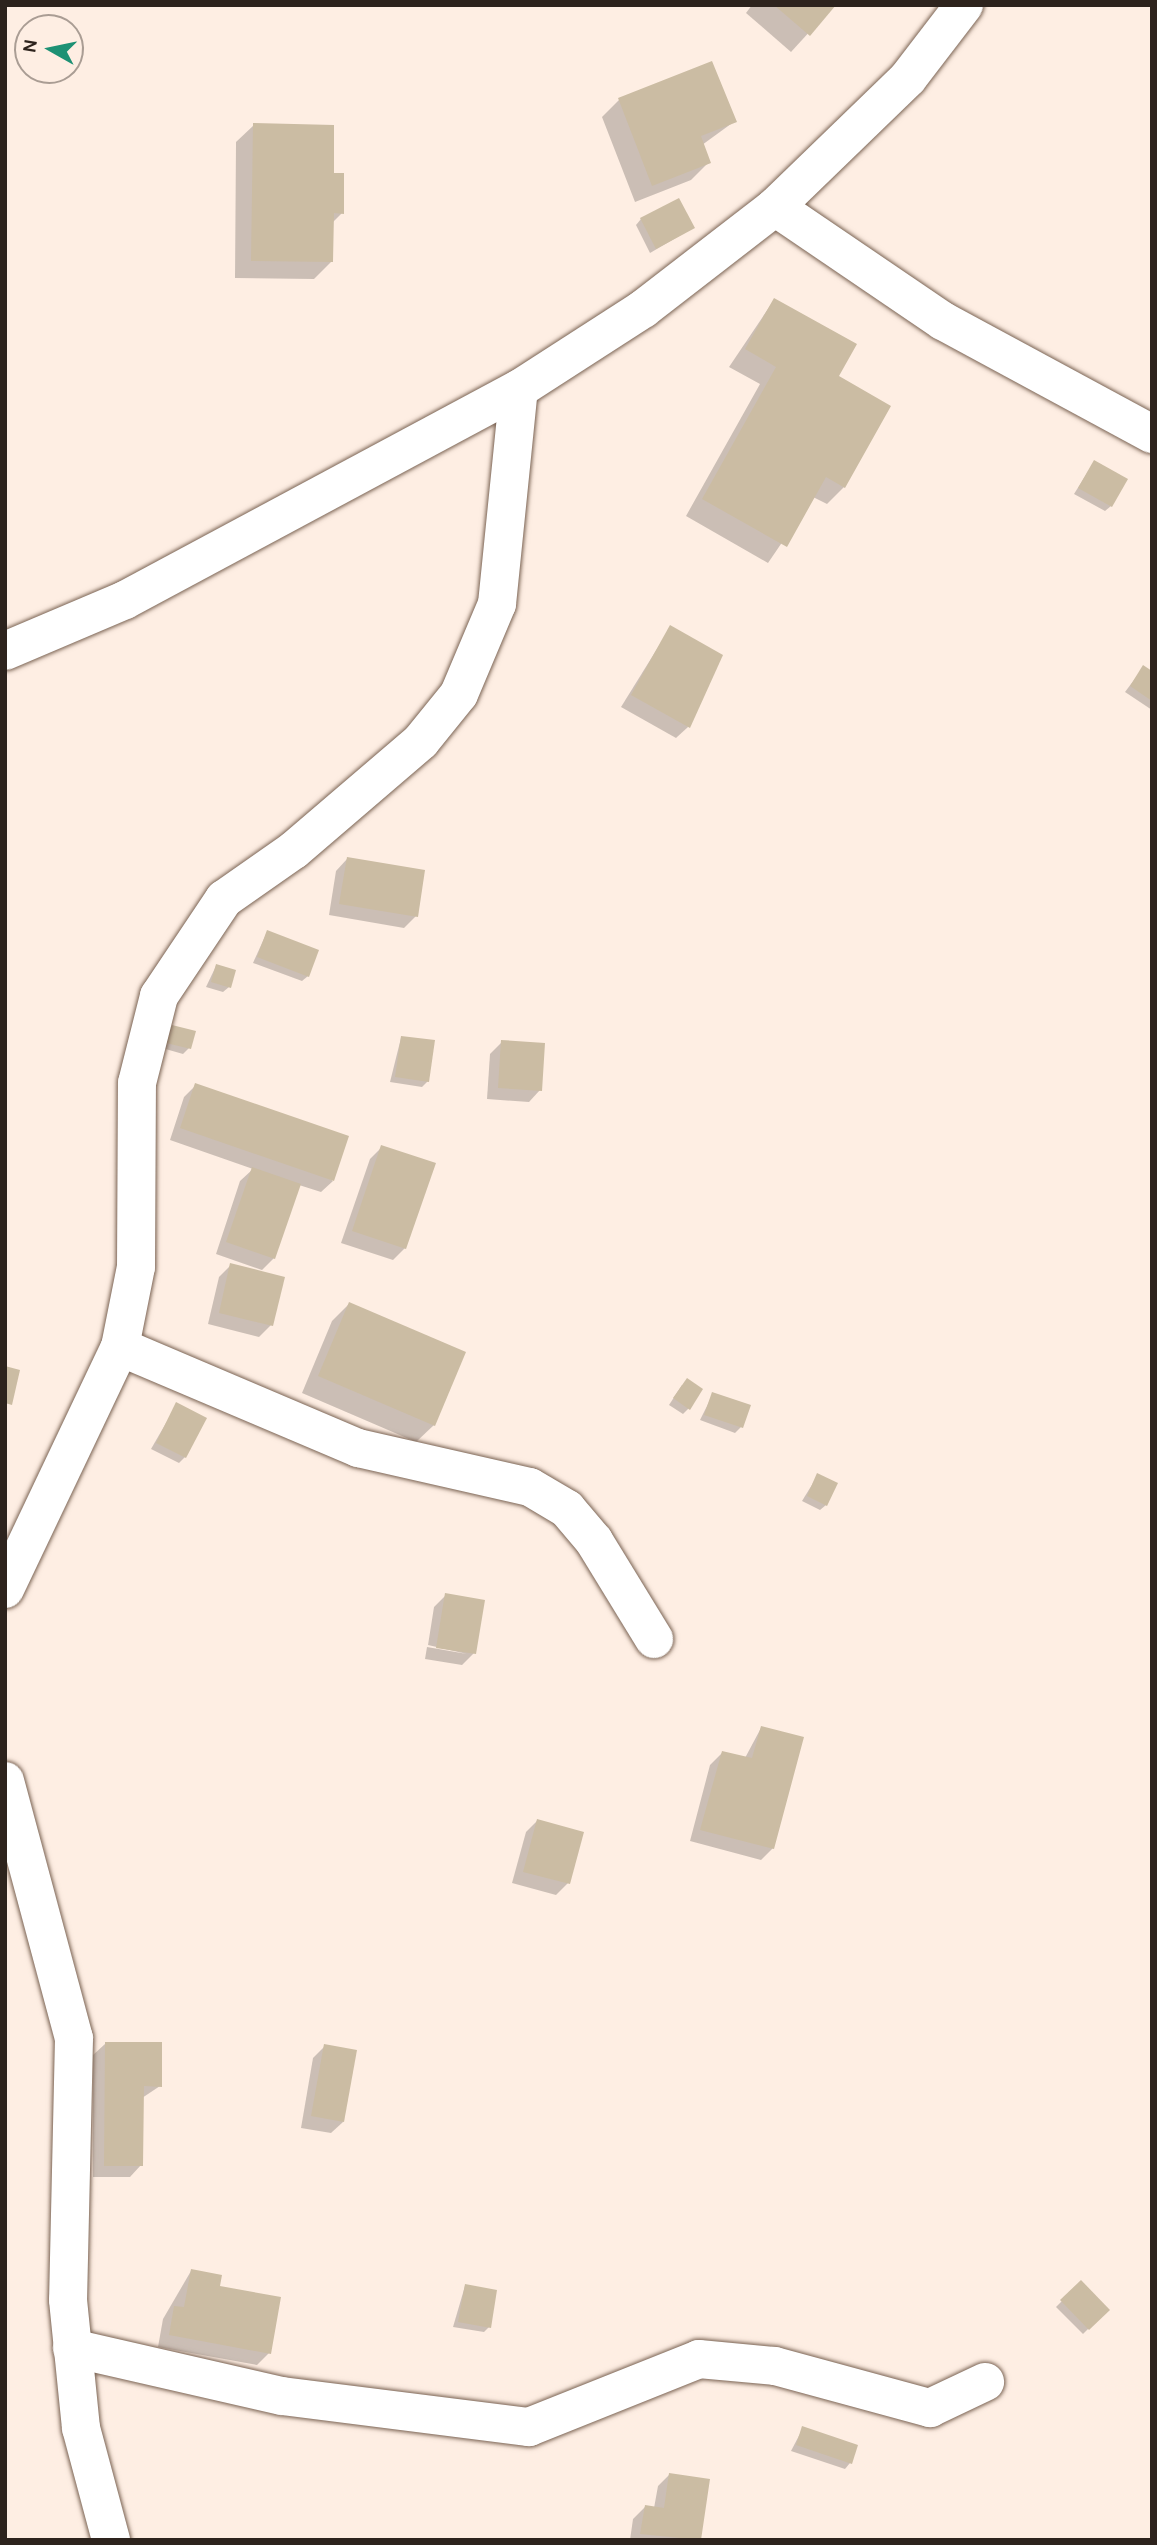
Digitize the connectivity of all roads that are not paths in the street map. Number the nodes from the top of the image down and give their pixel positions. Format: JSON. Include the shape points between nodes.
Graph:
{"nodes":[{"id":1,"x":964,"y":5,"type":"edge"},
{"id":2,"x":775,"y":207,"type":"junction"},
{"id":3,"x":519,"y":389,"type":"junction"},
{"id":4,"x":1152,"y":434,"type":"edge"},
{"id":5,"x":5,"y":651,"type":"edge"},
{"id":6,"x":120,"y":1347,"type":"junction"},
{"id":7,"x":5,"y":1590,"type":"edge"},
{"id":8,"x":654,"y":1639,"type":"dead end"},
{"id":9,"x":5,"y":1781,"type":"edge"},
{"id":10,"x":72,"y":2348,"type":"junction"},
{"id":11,"x":985,"y":2382,"type":"dead end"},
{"id":12,"x":111,"y":2540,"type":"edge"}],
"edges":[{"from":1,"to":2,"type":"street","via":[[908,78]]},
{"from":2,"to":3,"type":"street","via":[[643,309]]},
{"from":2,"to":4,"type":"street","via":[[943,321]]},
{"from":3,"to":5,"type":"street","via":[[125,600]]},
{"from":3,"to":6,"type":"street","via":[[497,604],[459,694],[421,741],[294,850],[225,899],[159,996],[137,1083],[136,1267]]},
{"from":6,"to":7,"type":"street"},
{"from":6,"to":8,"type":"street","via":[[358,1448],[530,1487],[567,1509],[594,1541]]},
{"from":9,"to":10,"type":"street","via":[[74,2038],[68,2258]]},
{"from":10,"to":11,"type":"street","via":[[282,2396],[529,2427],[699,2359],[764,2364],[930,2408]]},
{"from":10,"to":12,"type":"street","via":[[82,2428]]}]}
